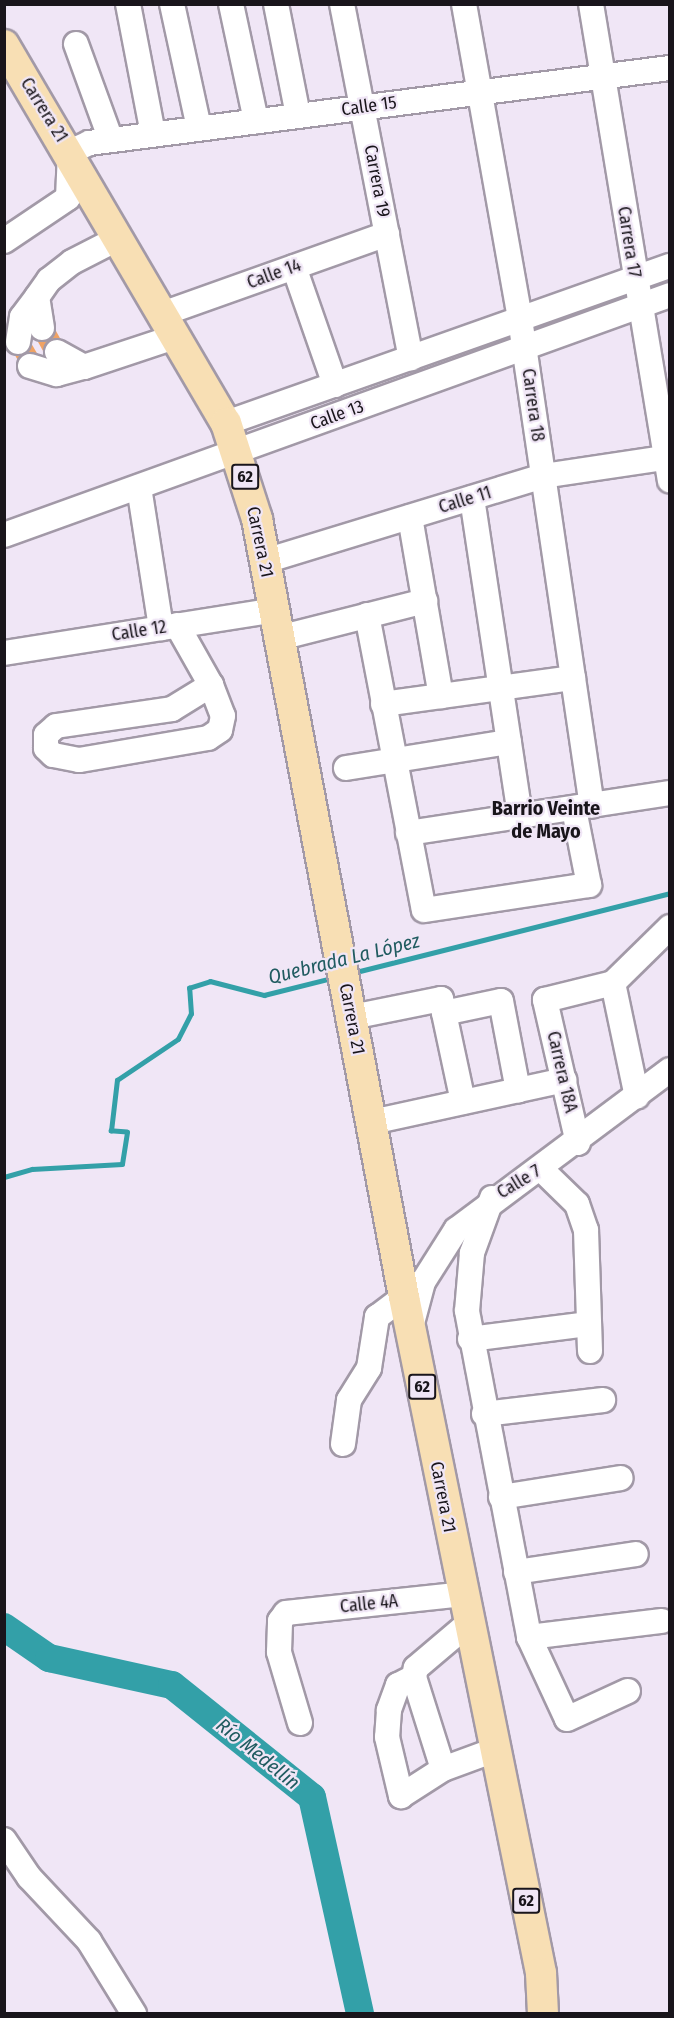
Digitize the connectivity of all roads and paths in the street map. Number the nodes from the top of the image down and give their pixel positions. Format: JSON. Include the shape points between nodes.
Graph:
{"nodes":[{"id":1,"x":128,"y":4,"type":"edge"},
{"id":2,"x":172,"y":4,"type":"edge"},
{"id":3,"x":231,"y":4,"type":"edge"},
{"id":4,"x":276,"y":4,"type":"edge"},
{"id":5,"x":342,"y":4,"type":"edge"},
{"id":6,"x":465,"y":4,"type":"edge"},
{"id":7,"x":591,"y":4,"type":"edge"},
{"id":8,"x":76,"y":44,"type":"dead end"},
{"id":9,"x":4,"y":45,"type":"edge"},
{"id":10,"x":669,"y":68,"type":"edge"},
{"id":11,"x":602,"y":75,"type":"junction"},
{"id":12,"x":479,"y":91,"type":"junction"},
{"id":13,"x":362,"y":106,"type":"junction"},
{"id":14,"x":298,"y":115,"type":"junction"},
{"id":15,"x":256,"y":121,"type":"junction"},
{"id":16,"x":199,"y":128,"type":"junction"},
{"id":17,"x":153,"y":134,"type":"junction"},
{"id":18,"x":111,"y":140,"type":"junction"},
{"id":19,"x":70,"y":152,"type":"junction"},
{"id":20,"x":387,"y":234,"type":"junction"},
{"id":21,"x":117,"y":239,"type":"junction"},
{"id":22,"x":4,"y":241,"type":"edge"},
{"id":23,"x":669,"y":266,"type":"edge"},
{"id":24,"x":294,"y":267,"type":"junction"},
{"id":25,"x":635,"y":278,"type":"junction"},
{"id":26,"x":669,"y":295,"type":"edge"},
{"id":27,"x":37,"y":297,"type":"junction"},
{"id":28,"x":640,"y":306,"type":"junction"},
{"id":29,"x":520,"y":319,"type":"junction"},
{"id":30,"x":168,"y":325,"type":"junction"},
{"id":31,"x":42,"y":328,"type":"dead end"},
{"id":32,"x":18,"y":342,"type":"dead end"},
{"id":33,"x":524,"y":347,"type":"junction"},
{"id":34,"x":57,"y":352,"type":"dead end"},
{"id":35,"x":411,"y":358,"type":"junction"},
{"id":36,"x":30,"y":366,"type":"dead end"},
{"id":37,"x":84,"y":367,"type":"junction"},
{"id":38,"x":335,"y":384,"type":"junction"},
{"id":39,"x":226,"y":423,"type":"junction"},
{"id":40,"x":238,"y":451,"type":"junction"},
{"id":41,"x":668,"y":465,"type":"edge"},
{"id":42,"x":543,"y":476,"type":"junction"},
{"id":43,"x":139,"y":487,"type":"junction"},
{"id":44,"x":472,"y":498,"type":"junction"},
{"id":45,"x":410,"y":517,"type":"junction"},
{"id":46,"x":4,"y":535,"type":"edge"},
{"id":47,"x":265,"y":561,"type":"junction"},
{"id":48,"x":424,"y":601,"type":"junction"},
{"id":49,"x":367,"y":615,"type":"junction"},
{"id":50,"x":277,"y":624,"type":"junction"},
{"id":51,"x":169,"y":626,"type":"junction"},
{"id":52,"x":4,"y":653,"type":"edge"},
{"id":53,"x":573,"y":678,"type":"junction"},
{"id":54,"x":211,"y":685,"type":"junction"},
{"id":55,"x":501,"y":687,"type":"junction"},
{"id":56,"x":441,"y":696,"type":"junction"},
{"id":57,"x":383,"y":704,"type":"junction"},
{"id":58,"x":509,"y":742,"type":"junction"},
{"id":59,"x":393,"y":758,"type":"junction"},
{"id":60,"x":346,"y":768,"type":"dead end"},
{"id":61,"x":669,"y":793,"type":"edge"},
{"id":62,"x":583,"y":808,"type":"junction"},
{"id":63,"x":520,"y":816,"type":"junction"},
{"id":64,"x":408,"y":833,"type":"junction"},
{"id":65,"x":669,"y":927,"type":"edge"},
{"id":66,"x":613,"y":983,"type":"junction"},
{"id":67,"x":442,"y":1006,"type":"junction"},
{"id":68,"x":352,"y":1017,"type":"junction"},
{"id":69,"x":669,"y":1070,"type":"edge"},
{"id":70,"x":564,"y":1080,"type":"junction"},
{"id":71,"x":518,"y":1090,"type":"junction"},
{"id":72,"x":637,"y":1097,"type":"junction"},
{"id":73,"x":463,"y":1102,"type":"junction"},
{"id":74,"x":372,"y":1122,"type":"junction"},
{"id":75,"x":578,"y":1143,"type":"junction"},
{"id":76,"x":541,"y":1169,"type":"junction"},
{"id":77,"x":492,"y":1198,"type":"junction"},
{"id":78,"x":404,"y":1297,"type":"junction"},
{"id":79,"x":589,"y":1324,"type":"junction"},
{"id":80,"x":411,"y":1327,"type":"junction"},
{"id":81,"x":470,"y":1339,"type":"junction"},
{"id":82,"x":590,"y":1351,"type":"dead end"},
{"id":83,"x":603,"y":1401,"type":"dead end"},
{"id":84,"x":484,"y":1414,"type":"junction"},
{"id":85,"x":342,"y":1444,"type":"dead end"},
{"id":86,"x":621,"y":1478,"type":"dead end"},
{"id":87,"x":501,"y":1497,"type":"junction"},
{"id":88,"x":636,"y":1554,"type":"dead end"},
{"id":89,"x":516,"y":1572,"type":"junction"},
{"id":90,"x":463,"y":1594,"type":"junction"},
{"id":91,"x":662,"y":1621,"type":"dead end"},
{"id":92,"x":469,"y":1623,"type":"junction"},
{"id":93,"x":529,"y":1637,"type":"junction"},
{"id":94,"x":414,"y":1677,"type":"junction"},
{"id":95,"x":628,"y":1691,"type":"dead end"},
{"id":96,"x":300,"y":1723,"type":"dead end"},
{"id":97,"x":495,"y":1750,"type":"junction"},
{"id":98,"x":443,"y":1769,"type":"junction"},
{"id":99,"x":4,"y":1840,"type":"edge"},
{"id":100,"x":134,"y":2013,"type":"edge"},
{"id":101,"x":543,"y":2013,"type":"edge"}],
"edges":[{"from":1,"to":17,"type":"street"},
{"from":2,"to":16,"type":"street"},
{"from":3,"to":15,"type":"street"},
{"from":4,"to":14,"type":"street"},
{"from":5,"to":13,"type":"street","name":"Carrera 19"},
{"from":6,"to":12,"type":"street","name":"Carrera 18"},
{"from":7,"to":11,"type":"street","name":"Carrera 17"},
{"from":8,"to":18,"type":"street"},
{"from":9,"to":19,"type":"main road","name":"Carrera 21","number":"62"},
{"from":10,"to":11,"type":"street","name":"Calle 15"},
{"from":11,"to":12,"type":"street","name":"Calle 15"},
{"from":11,"to":25,"type":"street","name":"Carrera 17"},
{"from":12,"to":13,"type":"street","name":"Calle 15"},
{"from":12,"to":29,"type":"street","name":"Carrera 18"},
{"from":13,"to":14,"type":"street","name":"Calle 15"},
{"from":13,"to":20,"type":"street","name":"Carrera 19"},
{"from":14,"to":15,"type":"street","name":"Calle 15"},
{"from":15,"to":16,"type":"street","name":"Calle 15"},
{"from":16,"to":17,"type":"street","name":"Calle 15"},
{"from":17,"to":18,"type":"street","name":"Calle 15"},
{"from":18,"to":19,"type":"street","name":"Calle 15"},
{"from":19,"to":21,"type":"main road","name":"Carrera 21","number":"62"},
{"from":19,"to":22,"type":"street","via":[[68,198]]},
{"from":20,"to":24,"type":"street","name":"Calle 14"},
{"from":20,"to":35,"type":"street","name":"Carrera 19"},
{"from":21,"to":27,"type":"street","via":[[72,262]]},
{"from":21,"to":30,"type":"main road","name":"Carrera 21","number":"62"},
{"from":23,"to":25,"type":"street","name":"Calle 13"},
{"from":24,"to":30,"type":"street","name":"Calle 14"},
{"from":24,"to":38,"type":"street"},
{"from":25,"to":28,"type":"street","name":"Carrera 17"},
{"from":25,"to":29,"type":"street","name":"Calle 13"},
{"from":26,"to":28,"type":"street","name":"Calle 13"},
{"from":27,"to":31,"type":"street"},
{"from":27,"to":32,"type":"street","via":[[22,317]]},
{"from":28,"to":33,"type":"street","name":"Calle 13"},
{"from":28,"to":41,"type":"street","name":"Carrera 17"},
{"from":29,"to":33,"type":"street","name":"Carrera 18"},
{"from":29,"to":35,"type":"street","name":"Calle 13"},
{"from":30,"to":37,"type":"street","name":"Calle 14"},
{"from":30,"to":39,"type":"main road","name":"Carrera 21","number":"62"},
{"from":33,"to":40,"type":"street","name":"Calle 13"},
{"from":33,"to":42,"type":"street","name":"Carrera 18"},
{"from":34,"to":37,"type":"street"},
{"from":35,"to":38,"type":"street","name":"Calle 13"},
{"from":36,"to":37,"type":"street","name":"Calle 14","via":[[57,374]]},
{"from":38,"to":39,"type":"street","name":"Calle 13"},
{"from":39,"to":40,"type":"main road","name":"Carrera 21","number":"62"},
{"from":40,"to":43,"type":"street","name":"Calle 13"},
{"from":40,"to":47,"type":"main road","name":"Carrera 21","number":"62"},
{"from":41,"to":42,"type":"street","name":"Calle 11"},
{"from":42,"to":44,"type":"street","name":"Calle 11"},
{"from":42,"to":53,"type":"street","name":"Carrera 18"},
{"from":43,"to":46,"type":"street","name":"Calle 13"},
{"from":43,"to":51,"type":"street"},
{"from":44,"to":45,"type":"street","name":"Calle 11"},
{"from":44,"to":55,"type":"street"},
{"from":45,"to":47,"type":"street","name":"Calle 11"},
{"from":45,"to":48,"type":"street"},
{"from":47,"to":50,"type":"main road","name":"Carrera 21","number":"62"},
{"from":48,"to":49,"type":"street","name":"Calle 12"},
{"from":48,"to":56,"type":"street"},
{"from":49,"to":50,"type":"street","name":"Calle 12"},
{"from":49,"to":57,"type":"street"},
{"from":50,"to":51,"type":"street","name":"Calle 12"},
{"from":50,"to":68,"type":"main road","name":"Carrera 21","number":"62"},
{"from":51,"to":52,"type":"street","name":"Calle 12"},
{"from":51,"to":54,"type":"street"},
{"from":53,"to":55,"type":"street"},
{"from":53,"to":62,"type":"street","name":"Carrera 18"},
{"from":54,"to":54,"type":"street","via":[[223,716],[220,730],[208,738],[79,760],[53,755],[46,748],[46,735],[56,726],[172,709]]},
{"from":55,"to":56,"type":"street"},
{"from":55,"to":58,"type":"street"},
{"from":56,"to":57,"type":"street"},
{"from":57,"to":59,"type":"street"},
{"from":58,"to":59,"type":"street"},
{"from":58,"to":63,"type":"street"},
{"from":59,"to":60,"type":"street"},
{"from":59,"to":64,"type":"street"},
{"from":61,"to":62,"type":"street"},
{"from":62,"to":63,"type":"street"},
{"from":62,"to":64,"type":"street","name":"Carrera 18","via":[[589,885],[424,910]]},
{"from":63,"to":64,"type":"street"},
{"from":65,"to":66,"type":"street"},
{"from":66,"to":70,"type":"street","name":"Carrera 18A","via":[[546,1000]]},
{"from":66,"to":72,"type":"street"},
{"from":67,"to":68,"type":"street"},
{"from":67,"to":71,"type":"street","via":[[501,1001]]},
{"from":67,"to":73,"type":"street"},
{"from":68,"to":74,"type":"main road","name":"Carrera 21","number":"62"},
{"from":69,"to":72,"type":"street","name":"Calle 7"},
{"from":70,"to":71,"type":"street"},
{"from":70,"to":75,"type":"street","name":"Carrera 18A"},
{"from":71,"to":73,"type":"street"},
{"from":72,"to":75,"type":"street","name":"Calle 7"},
{"from":73,"to":74,"type":"street"},
{"from":74,"to":78,"type":"main road","name":"Carrera 21","number":"62"},
{"from":75,"to":76,"type":"street","name":"Calle 7"},
{"from":76,"to":77,"type":"street","name":"Calle 7"},
{"from":76,"to":79,"type":"street","via":[[577,1204],[586,1230]]},
{"from":77,"to":80,"type":"street","name":"Calle 7","via":[[437,1256]]},
{"from":77,"to":81,"type":"street","via":[[467,1282]]},
{"from":78,"to":80,"type":"main road","name":"Carrera 21","number":"62"},
{"from":78,"to":85,"type":"street","via":[[378,1317],[369,1368],[349,1400]]},
{"from":79,"to":81,"type":"street"},
{"from":79,"to":82,"type":"street"},
{"from":80,"to":90,"type":"main road","name":"Carrera 21","number":"62"},
{"from":81,"to":84,"type":"street"},
{"from":83,"to":84,"type":"street"},
{"from":84,"to":87,"type":"street"},
{"from":86,"to":87,"type":"street"},
{"from":87,"to":89,"type":"street"},
{"from":88,"to":89,"type":"street"},
{"from":89,"to":93,"type":"street"},
{"from":90,"to":92,"type":"main road","name":"Carrera 21","number":"62"},
{"from":90,"to":96,"type":"street","name":"Calle 4A","via":[[286,1612],[280,1622],[279,1652]]},
{"from":91,"to":93,"type":"street"},
{"from":92,"to":94,"type":"street","via":[[416,1668]]},
{"from":92,"to":97,"type":"main road","name":"Carrera 21","number":"62"},
{"from":93,"to":95,"type":"street","via":[[567,1719]]},
{"from":94,"to":98,"type":"street"},
{"from":94,"to":98,"type":"street","via":[[398,1685],[389,1710],[387,1737],[401,1796]]},
{"from":97,"to":98,"type":"street"},
{"from":97,"to":101,"type":"main road","name":"Carrera 21","number":"62","via":[[541,1973]]},
{"from":99,"to":100,"type":"street","via":[[29,1877],[89,1941]]}]}
